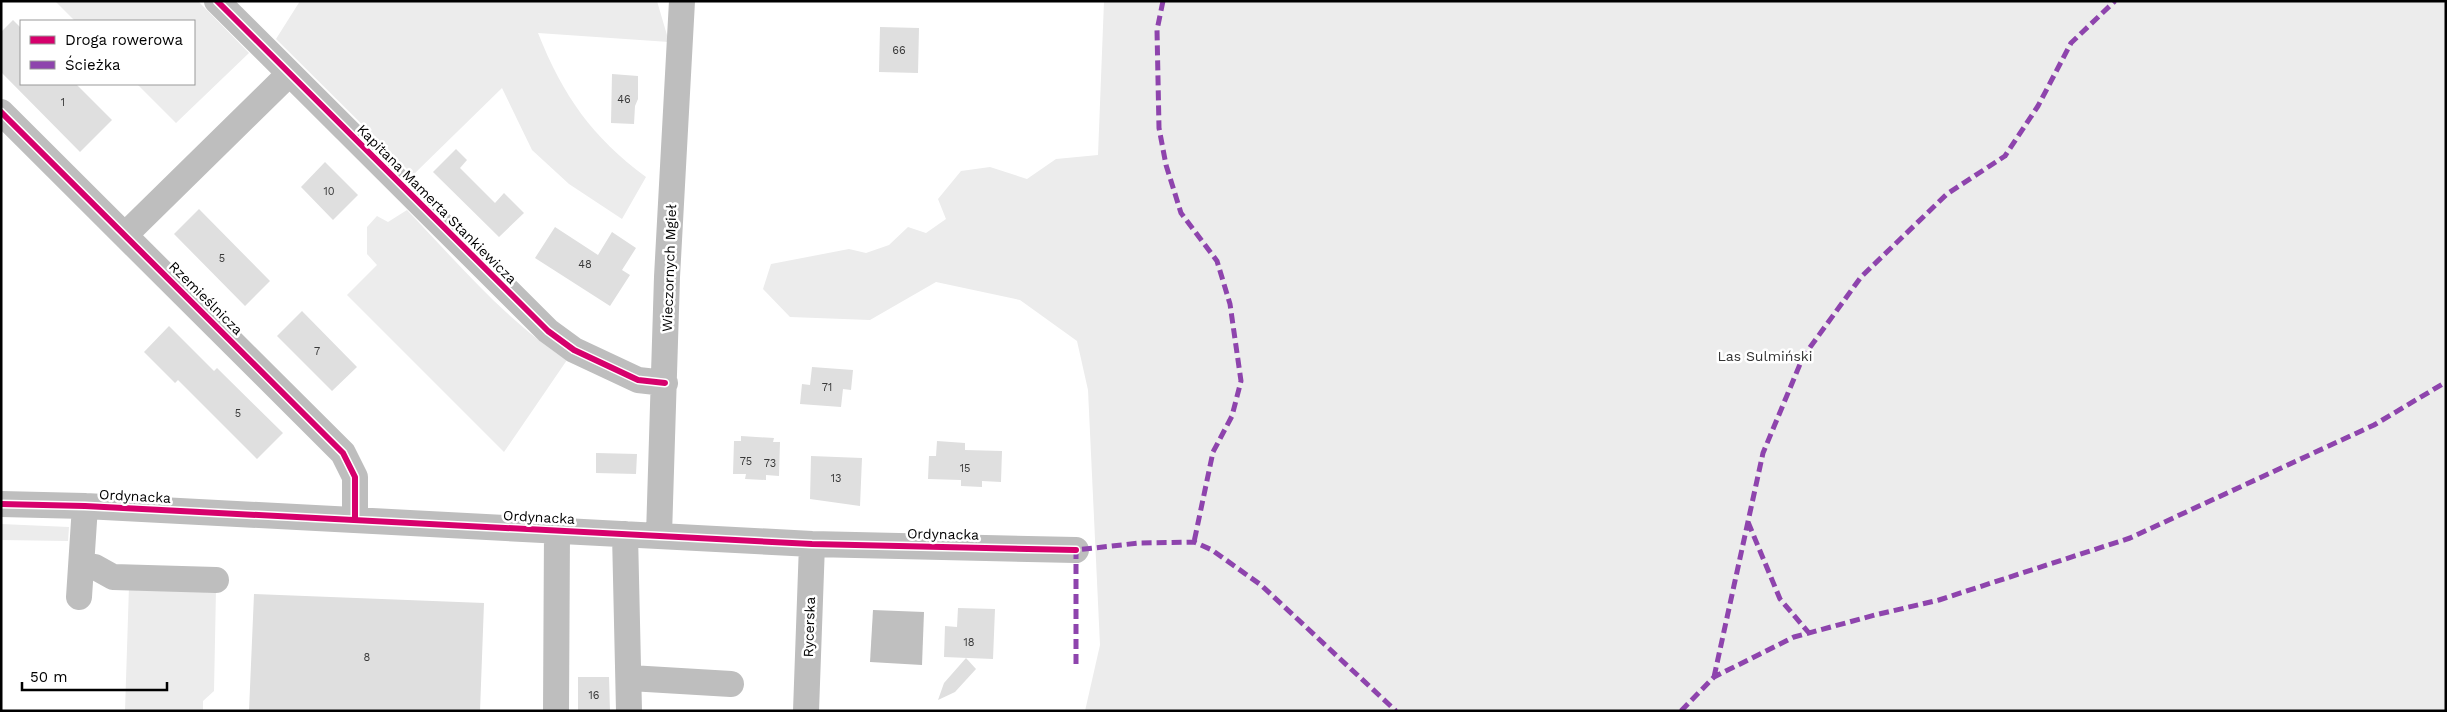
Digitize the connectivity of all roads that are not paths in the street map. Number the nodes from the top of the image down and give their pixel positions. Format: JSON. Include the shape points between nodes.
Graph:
{"nodes":[{"id":1,"x":217,"y":1,"type":"edge"},
{"id":2,"x":682,"y":1,"type":"edge"},
{"id":3,"x":289,"y":74,"type":"junction"},
{"id":4,"x":1,"y":112,"type":"edge"},
{"id":5,"x":125,"y":235,"type":"junction"},
{"id":6,"x":665,"y":382,"type":"junction"},
{"id":7,"x":1,"y":504,"type":"edge"},
{"id":8,"x":85,"y":506,"type":"junction"},
{"id":9,"x":355,"y":520,"type":"junction"},
{"id":10,"x":557,"y":531,"type":"junction"},
{"id":11,"x":625,"y":534,"type":"junction"},
{"id":12,"x":659,"y":535,"type":"junction"},
{"id":13,"x":812,"y":544,"type":"junction"},
{"id":14,"x":1076,"y":550,"type":"dead end"},
{"id":15,"x":82,"y":565,"type":"junction"},
{"id":16,"x":216,"y":580,"type":"dead end"},
{"id":17,"x":79,"y":598,"type":"dead end"},
{"id":18,"x":630,"y":678,"type":"junction"},
{"id":19,"x":731,"y":684,"type":"dead end"},
{"id":20,"x":556,"y":711,"type":"edge"},
{"id":21,"x":629,"y":711,"type":"edge"},
{"id":22,"x":806,"y":711,"type":"edge"}],
"edges":[{"from":1,"to":3,"type":"street","name":"Kapitana Mamerta Stankiewicza"},
{"from":2,"to":6,"type":"street","name":"Wieczornych Mgieł","via":[[667,277]]},
{"from":3,"to":5,"type":"street"},
{"from":3,"to":6,"type":"street","name":"Kapitana Mamerta Stankiewicza","via":[[548,331],[574,350],[638,380]]},
{"from":4,"to":5,"type":"street","name":"Rzemieślnicza"},
{"from":5,"to":9,"type":"street","name":"Rzemieślnicza","via":[[344,453],[355,477]]},
{"from":6,"to":12,"type":"street","name":"Wieczornych Mgieł"},
{"from":7,"to":8,"type":"street","name":"Ordynacka"},
{"from":8,"to":9,"type":"street","name":"Ordynacka"},
{"from":8,"to":15,"type":"street"},
{"from":9,"to":10,"type":"street","name":"Ordynacka"},
{"from":10,"to":11,"type":"street","name":"Ordynacka"},
{"from":10,"to":20,"type":"street"},
{"from":11,"to":12,"type":"street","name":"Ordynacka"},
{"from":11,"to":18,"type":"street"},
{"from":12,"to":13,"type":"street","name":"Ordynacka"},
{"from":13,"to":14,"type":"street","name":"Ordynacka"},
{"from":13,"to":22,"type":"street","name":"Rycerska"},
{"from":15,"to":16,"type":"street","via":[[95,567],[113,577]]},
{"from":15,"to":17,"type":"street"},
{"from":18,"to":19,"type":"street"},
{"from":18,"to":21,"type":"street"}]}
